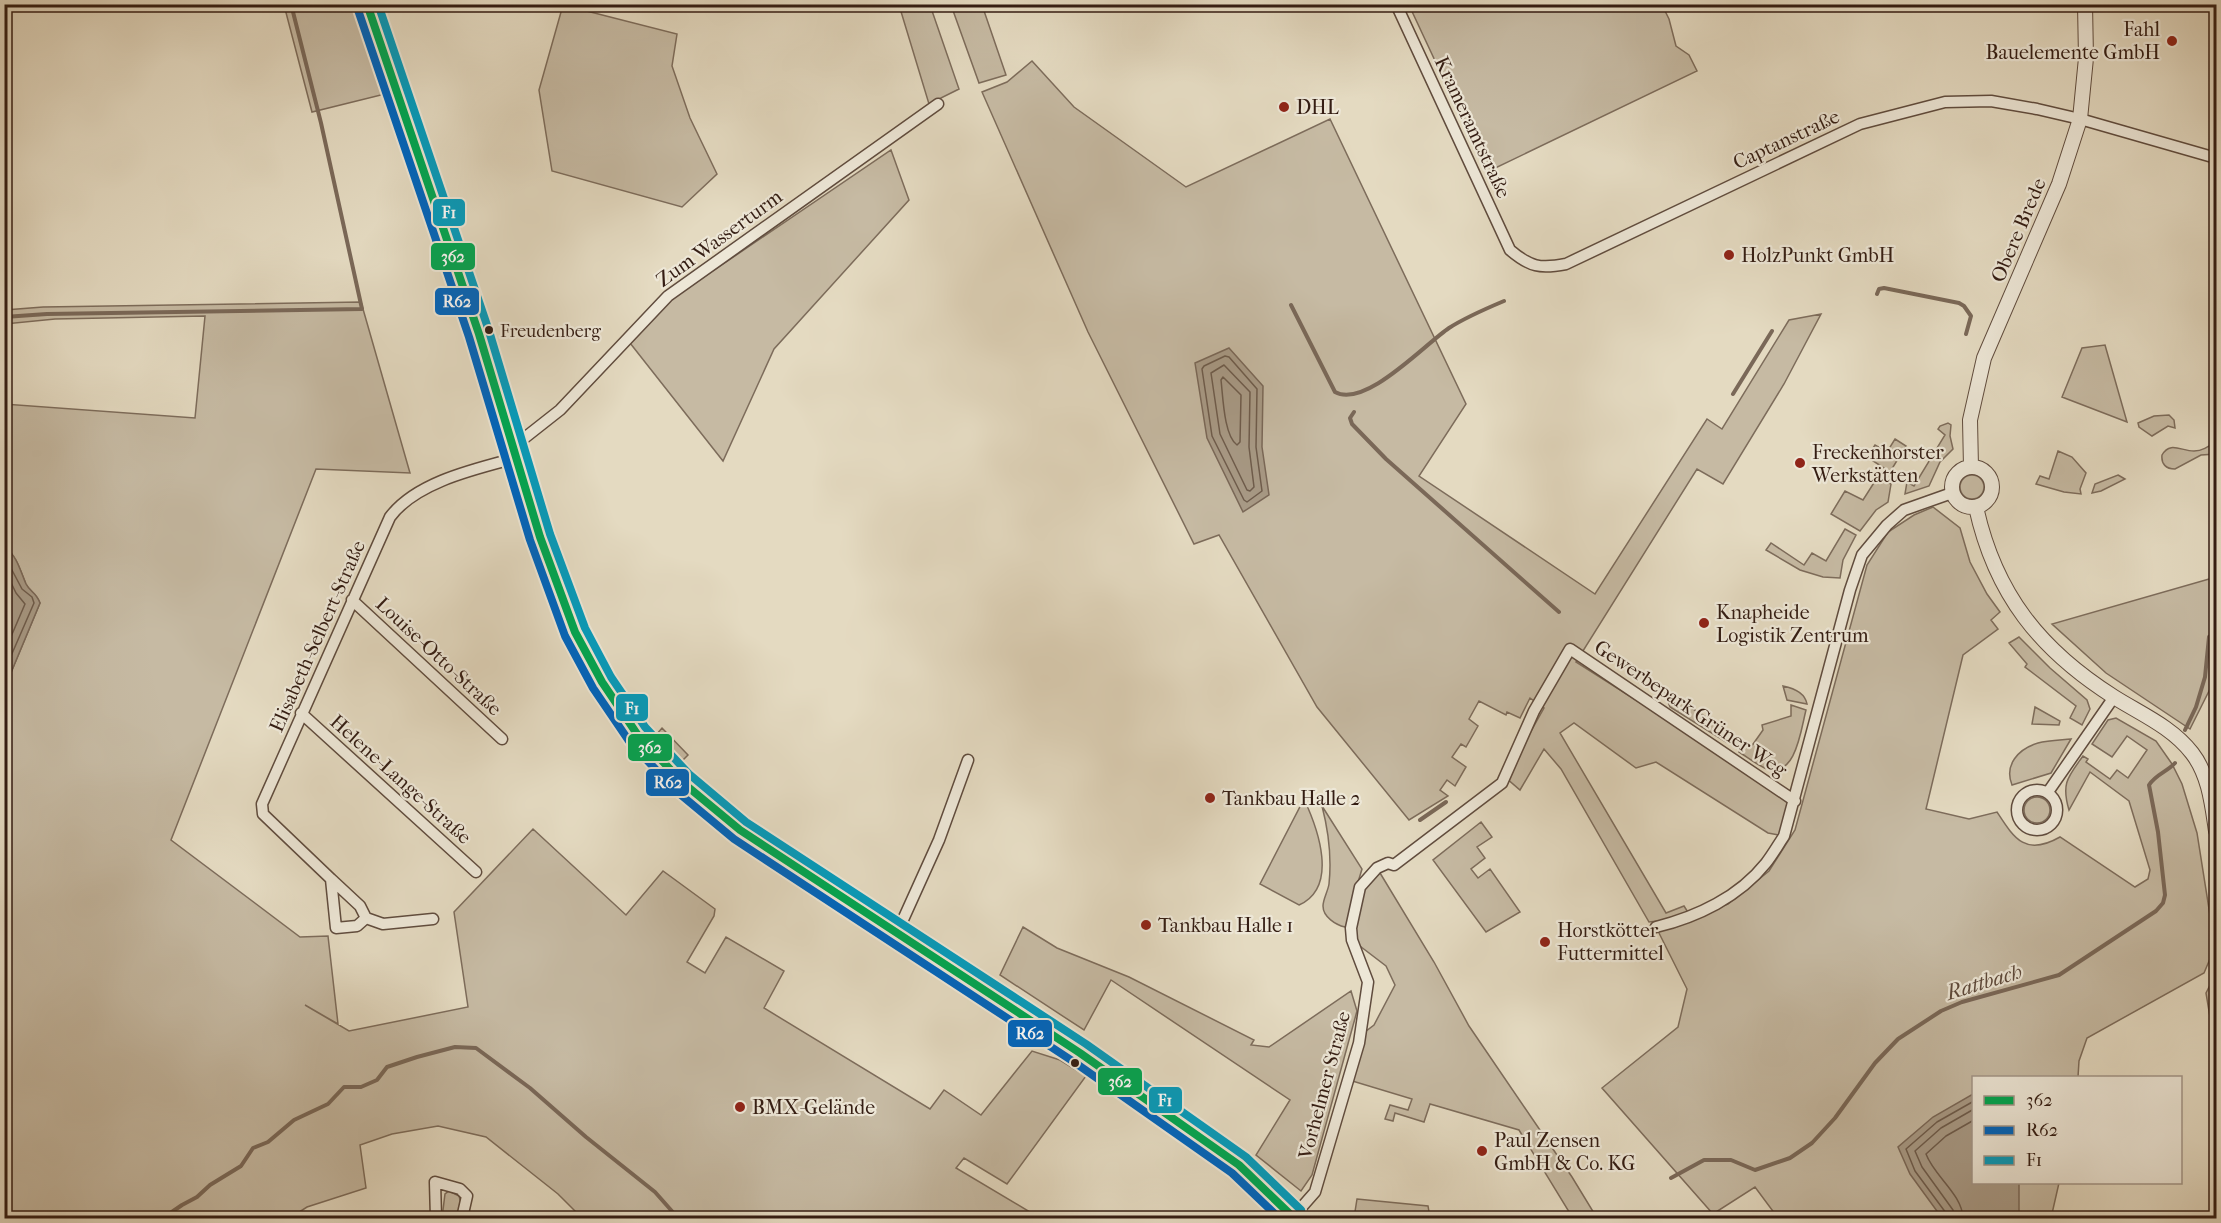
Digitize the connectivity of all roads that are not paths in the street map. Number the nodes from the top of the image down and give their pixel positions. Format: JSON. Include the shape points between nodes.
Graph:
{"nodes":[{"id":1,"x":367,"y":4,"type":"edge"},
{"id":2,"x":1396,"y":4,"type":"edge"},
{"id":3,"x":2085,"y":4,"type":"edge"},
{"id":4,"x":938,"y":104,"type":"dead end"},
{"id":5,"x":2080,"y":119,"type":"junction"},
{"id":6,"x":2217,"y":158,"type":"edge"},
{"id":7,"x":1522,"y":260,"type":"joint"},
{"id":8,"x":514,"y":452,"type":"junction"},
{"id":9,"x":1971,"y":467,"type":"junction"},
{"id":10,"x":1952,"y":493,"type":"junction"},
{"id":11,"x":1976,"y":507,"type":"junction"},
{"id":12,"x":352,"y":600,"type":"junction"},
{"id":13,"x":2114,"y":697,"type":"junction"},
{"id":14,"x":301,"y":713,"type":"junction"},
{"id":15,"x":502,"y":739,"type":"dead end"},
{"id":16,"x":968,"y":760,"type":"dead end"},
{"id":17,"x":2048,"y":792,"type":"dead end"},
{"id":18,"x":1795,"y":801,"type":"junction"},
{"id":19,"x":2217,"y":831,"type":"edge"},
{"id":20,"x":1388,"y":863,"type":"joint"},
{"id":21,"x":476,"y":872,"type":"dead end"},
{"id":22,"x":331,"y":879,"type":"junction"},
{"id":23,"x":366,"y":918,"type":"junction"},
{"id":24,"x":433,"y":919,"type":"dead end"},
{"id":25,"x":1656,"y":927,"type":"dead end"},
{"id":26,"x":897,"y":933,"type":"junction"},
{"id":27,"x":436,"y":1218,"type":"edge"},
{"id":28,"x":462,"y":1218,"type":"edge"},
{"id":29,"x":1294,"y":1218,"type":"edge"}],
"edges":[{"from":1,"to":8,"type":"street","name":"Vorhelmer Straße","via":[[475,322]]},
{"from":2,"to":7,"type":"street","name":"Krameramtstraße","via":[[1510,250]]},
{"from":3,"to":5,"type":"street","name":"Obere Brede","via":[[2086,58]]},
{"from":4,"to":8,"type":"street","name":"Zum Wasserturm","via":[[668,296],[560,410]]},
{"from":5,"to":6,"type":"street","name":"Captanstraße"},
{"from":5,"to":7,"type":"street","name":"Captanstraße","via":[[1991,101],[1945,102],[1860,124],[1566,264],[1536,267]]},
{"from":5,"to":9,"type":"street","name":"Obere Brede","via":[[2059,184],[1984,358],[1970,420]]},
{"from":8,"to":12,"type":"street","name":"Elisabeth-Selbert-Straße","via":[[399,504]]},
{"from":8,"to":26,"type":"street","name":"Vorhelmer Straße","via":[[575,632],[637,734],[682,782],[740,830]]},
{"from":9,"to":10,"type":"street","via":[[1955,475]]},
{"from":9,"to":11,"type":"street","via":[[1983,470],[1992,485],[1987,500]]},
{"from":10,"to":11,"type":"street","via":[[1964,506]]},
{"from":10,"to":18,"type":"street","name":"Gewerbepark Grüner Weg","via":[[1904,510],[1862,555]]},
{"from":11,"to":13,"type":"street","via":[[2003,587],[2028,623],[2078,672]]},
{"from":12,"to":14,"type":"street","name":"Elisabeth-Selbert-Straße"},
{"from":12,"to":15,"type":"street","name":"Louise-Otto-Straße"},
{"from":13,"to":17,"type":"street"},
{"from":13,"to":19,"type":"street","via":[[2163,726],[2193,754],[2209,787]]},
{"from":14,"to":21,"type":"street","name":"Helene-Lange-Straße"},
{"from":14,"to":22,"type":"street","name":"Elisabeth-Selbert-Straße","via":[[262,804],[263,814]]},
{"from":16,"to":26,"type":"street","via":[[939,840]]},
{"from":18,"to":20,"type":"street","name":"Gewerbepark Grüner Weg","via":[[1570,649],[1534,711],[1502,783],[1394,865]]},
{"from":18,"to":25,"type":"street","name":"Gewerbepark Grüner Weg","via":[[1784,836],[1744,884],[1691,918]]},
{"from":20,"to":29,"type":"street","name":"Vorhelmer Straße","via":[[1377,868],[1360,887],[1352,940],[1368,982],[1359,1043],[1315,1192]]},
{"from":22,"to":23,"type":"street","name":"Elisabeth-Selbert-Straße","via":[[360,906]]},
{"from":22,"to":23,"type":"street","via":[[336,928],[357,926]]},
{"from":23,"to":24,"type":"street","via":[[383,924]]},
{"from":26,"to":29,"type":"street","name":"Vorhelmer Straße","via":[[1080,1053],[1239,1165]]},
{"from":27,"to":28,"type":"street","via":[[435,1182],[467,1196]]}]}
